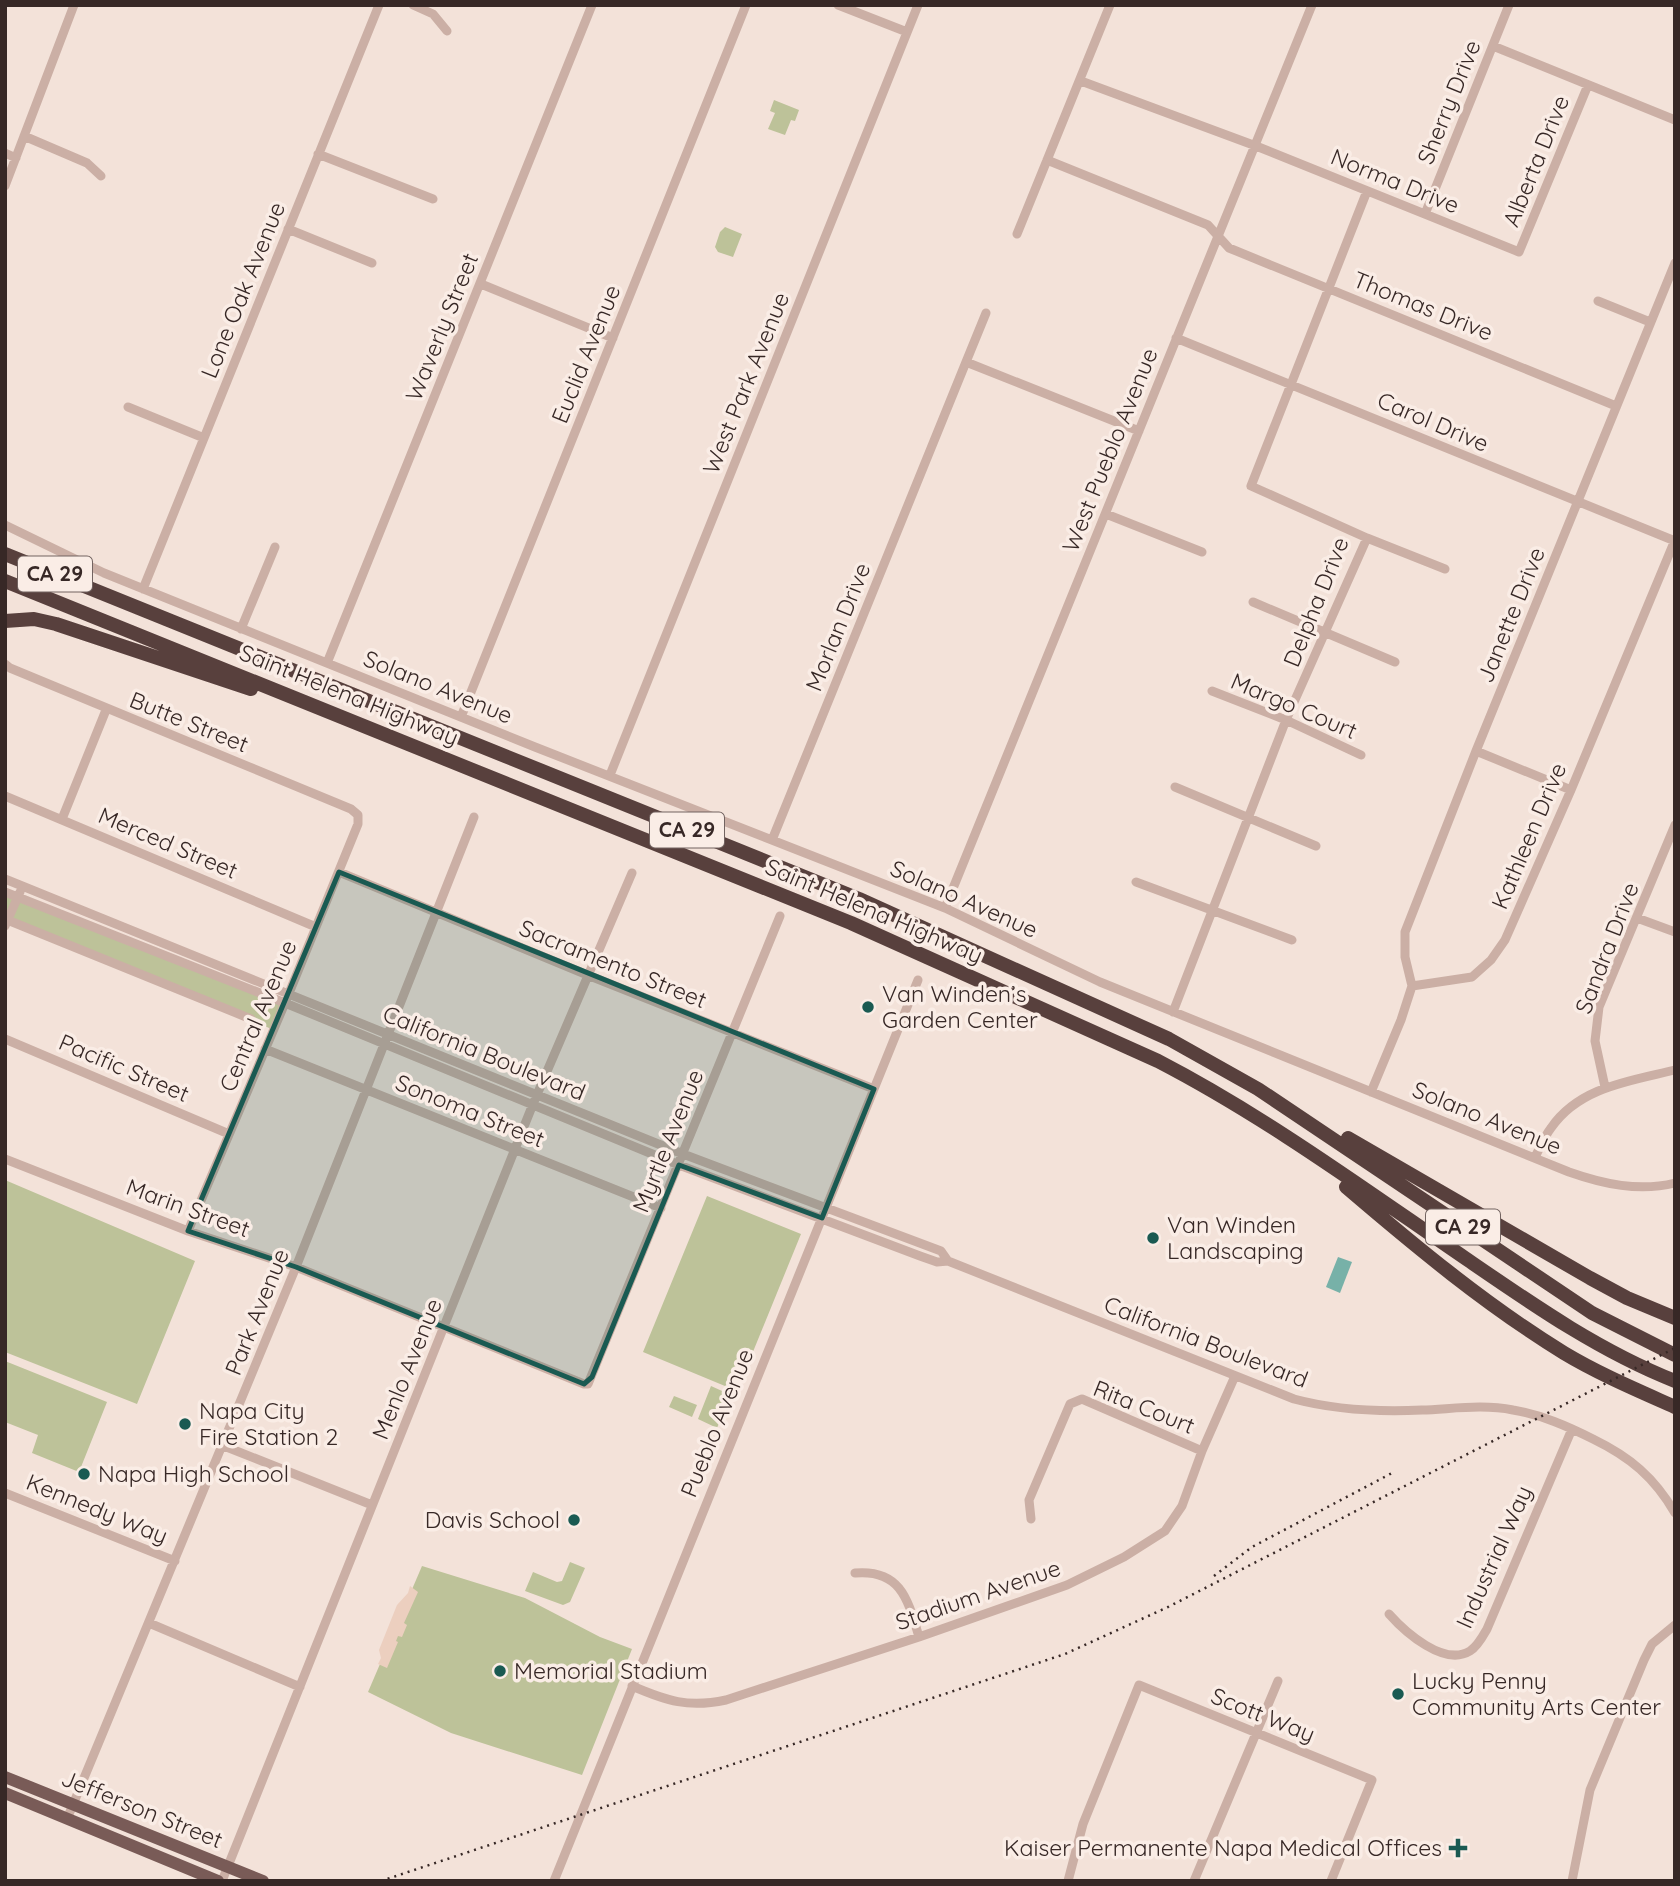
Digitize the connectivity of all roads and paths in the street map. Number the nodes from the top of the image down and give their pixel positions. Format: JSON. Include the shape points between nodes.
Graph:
{"nodes":[{"id":1,"x":74,"y":5,"type":"edge"},
{"id":2,"x":379,"y":5,"type":"edge"},
{"id":3,"x":413,"y":5,"type":"edge"},
{"id":4,"x":592,"y":5,"type":"edge"},
{"id":5,"x":746,"y":5,"type":"edge"},
{"id":6,"x":838,"y":5,"type":"edge"},
{"id":7,"x":918,"y":5,"type":"edge"},
{"id":8,"x":1110,"y":5,"type":"edge"},
{"id":9,"x":1312,"y":5,"type":"edge"},
{"id":10,"x":1509,"y":5,"type":"edge"},
{"id":11,"x":447,"y":31,"type":"dead end"},
{"id":12,"x":907,"y":32,"type":"junction"},
{"id":13,"x":1493,"y":46,"type":"junction"},
{"id":14,"x":1081,"y":81,"type":"junction"},
{"id":15,"x":1588,"y":85,"type":"junction"},
{"id":16,"x":1675,"y":120,"type":"edge"},
{"id":17,"x":24,"y":136,"type":"junction"},
{"id":18,"x":1256,"y":146,"type":"junction"},
{"id":19,"x":5,"y":153,"type":"edge"},
{"id":20,"x":318,"y":154,"type":"junction"},
{"id":21,"x":16,"y":158,"type":"junction"},
{"id":22,"x":1047,"y":160,"type":"junction"},
{"id":23,"x":101,"y":176,"type":"dead end"},
{"id":24,"x":5,"y":186,"type":"edge"},
{"id":25,"x":1367,"y":191,"type":"junction"},
{"id":26,"x":433,"y":199,"type":"dead end"},
{"id":27,"x":1425,"y":214,"type":"junction"},
{"id":28,"x":288,"y":229,"type":"junction"},
{"id":29,"x":1017,"y":234,"type":"dead end"},
{"id":30,"x":1219,"y":237,"type":"junction"},
{"id":31,"x":1519,"y":252,"type":"joint"},
{"id":32,"x":372,"y":263,"type":"dead end"},
{"id":33,"x":1675,"y":263,"type":"edge"},
{"id":34,"x":481,"y":284,"type":"junction"},
{"id":35,"x":1328,"y":288,"type":"junction"},
{"id":36,"x":1598,"y":301,"type":"dead end"},
{"id":37,"x":986,"y":313,"type":"dead end"},
{"id":38,"x":1650,"y":322,"type":"junction"},
{"id":39,"x":613,"y":338,"type":"junction"},
{"id":40,"x":1176,"y":338,"type":"junction"},
{"id":41,"x":966,"y":362,"type":"junction"},
{"id":42,"x":1290,"y":384,"type":"junction"},
{"id":43,"x":1616,"y":406,"type":"junction"},
{"id":44,"x":128,"y":407,"type":"dead end"},
{"id":45,"x":1139,"y":431,"type":"junction"},
{"id":46,"x":204,"y":438,"type":"junction"},
{"id":47,"x":1577,"y":503,"type":"junction"},
{"id":48,"x":1106,"y":514,"type":"junction"},
{"id":49,"x":5,"y":525,"type":"edge"},
{"id":50,"x":1367,"y":538,"type":"junction"},
{"id":51,"x":1675,"y":541,"type":"edge"},
{"id":52,"x":275,"y":547,"type":"dead end"},
{"id":53,"x":5,"y":552,"type":"edge"},
{"id":54,"x":1202,"y":552,"type":"dead end"},
{"id":55,"x":1445,"y":569,"type":"dead end"},
{"id":56,"x":5,"y":580,"type":"edge"},
{"id":57,"x":144,"y":589,"type":"junction"},
{"id":58,"x":1253,"y":602,"type":"dead end"},
{"id":59,"x":5,"y":621,"type":"edge"},
{"id":60,"x":241,"y":629,"type":"junction"},
{"id":61,"x":1327,"y":632,"type":"junction"},
{"id":62,"x":1395,"y":662,"type":"dead end"},
{"id":63,"x":327,"y":663,"type":"junction"},
{"id":64,"x":5,"y":664,"type":"edge"},
{"id":65,"x":1212,"y":691,"type":"dead end"},
{"id":66,"x":106,"y":710,"type":"junction"},
{"id":67,"x":338,"y":715,"type":"junction"},
{"id":68,"x":461,"y":717,"type":"junction"},
{"id":69,"x":1286,"y":720,"type":"junction"},
{"id":70,"x":1476,"y":751,"type":"junction"},
{"id":71,"x":1361,"y":755,"type":"dead end"},
{"id":72,"x":610,"y":775,"type":"junction"},
{"id":73,"x":1175,"y":787,"type":"dead end"},
{"id":74,"x":1571,"y":790,"type":"junction"},
{"id":75,"x":5,"y":796,"type":"edge"},
{"id":76,"x":358,"y":815,"type":"joint"},
{"id":77,"x":474,"y":817,"type":"dead end"},
{"id":78,"x":1247,"y":818,"type":"junction"},
{"id":79,"x":62,"y":819,"type":"junction"},
{"id":80,"x":1675,"y":825,"type":"edge"},
{"id":81,"x":772,"y":841,"type":"junction"},
{"id":82,"x":1316,"y":846,"type":"dead end"},
{"id":83,"x":339,"y":872,"type":"junction"},
{"id":84,"x":632,"y":873,"type":"dead end"},
{"id":85,"x":5,"y":879,"type":"edge"},
{"id":86,"x":1136,"y":882,"type":"dead end"},
{"id":87,"x":22,"y":887,"type":"junction"},
{"id":88,"x":5,"y":892,"type":"edge"},
{"id":89,"x":18,"y":897,"type":"junction"},
{"id":90,"x":944,"y":908,"type":"junction"},
{"id":91,"x":438,"y":912,"type":"junction"},
{"id":92,"x":1213,"y":912,"type":"junction"},
{"id":93,"x":780,"y":916,"type":"dead end"},
{"id":94,"x":1637,"y":918,"type":"junction"},
{"id":95,"x":6,"y":922,"type":"edge"},
{"id":96,"x":316,"y":927,"type":"junction"},
{"id":97,"x":1675,"y":932,"type":"edge"},
{"id":98,"x":1292,"y":940,"type":"dead end"},
{"id":99,"x":590,"y":976,"type":"junction"},
{"id":100,"x":918,"y":980,"type":"dead end"},
{"id":101,"x":1412,"y":986,"type":"junction"},
{"id":102,"x":289,"y":993,"type":"junction"},
{"id":103,"x":285,"y":1003,"type":"junction"},
{"id":104,"x":1173,"y":1012,"type":"junction"},
{"id":105,"x":251,"y":1019,"type":"dead end"},
{"id":106,"x":733,"y":1033,"type":"junction"},
{"id":107,"x":389,"y":1035,"type":"junction"},
{"id":108,"x":5,"y":1039,"type":"edge"},
{"id":109,"x":384,"y":1045,"type":"junction"},
{"id":110,"x":265,"y":1049,"type":"junction"},
{"id":111,"x":1675,"y":1070,"type":"edge"},
{"id":112,"x":1605,"y":1087,"type":"junction"},
{"id":113,"x":1258,"y":1088,"type":"junction"},
{"id":114,"x":874,"y":1089,"type":"junction"},
{"id":115,"x":364,"y":1090,"type":"junction"},
{"id":116,"x":1371,"y":1092,"type":"junction"},
{"id":117,"x":535,"y":1100,"type":"junction"},
{"id":118,"x":229,"y":1134,"type":"junction"},
{"id":119,"x":1289,"y":1138,"type":"junction"},
{"id":120,"x":516,"y":1151,"type":"junction"},
{"id":121,"x":683,"y":1154,"type":"junction"},
{"id":122,"x":1535,"y":1157,"type":"junction"},
{"id":123,"x":5,"y":1159,"type":"edge"},
{"id":124,"x":679,"y":1164,"type":"junction"},
{"id":125,"x":1675,"y":1183,"type":"edge"},
{"id":126,"x":827,"y":1207,"type":"junction"},
{"id":127,"x":661,"y":1208,"type":"junction"},
{"id":128,"x":822,"y":1218,"type":"junction"},
{"id":129,"x":188,"y":1231,"type":"junction"},
{"id":130,"x":948,"y":1261,"type":"junction"},
{"id":131,"x":296,"y":1267,"type":"junction"},
{"id":132,"x":1675,"y":1318,"type":"edge"},
{"id":133,"x":445,"y":1329,"type":"junction"},
{"id":134,"x":1675,"y":1355,"type":"edge"},
{"id":135,"x":1235,"y":1376,"type":"junction"},
{"id":136,"x":591,"y":1381,"type":"joint"},
{"id":137,"x":1675,"y":1381,"type":"edge"},
{"id":138,"x":1675,"y":1407,"type":"edge"},
{"id":139,"x":1572,"y":1429,"type":"junction"},
{"id":140,"x":224,"y":1446,"type":"junction"},
{"id":141,"x":1202,"y":1451,"type":"junction"},
{"id":142,"x":5,"y":1493,"type":"edge"},
{"id":143,"x":372,"y":1505,"type":"junction"},
{"id":144,"x":1675,"y":1513,"type":"edge"},
{"id":145,"x":1031,"y":1519,"type":"dead end"},
{"id":146,"x":175,"y":1561,"type":"junction"},
{"id":147,"x":855,"y":1573,"type":"dead end"},
{"id":148,"x":1389,"y":1614,"type":"dead end"},
{"id":149,"x":149,"y":1623,"type":"junction"},
{"id":150,"x":1675,"y":1625,"type":"edge"},
{"id":151,"x":919,"y":1637,"type":"junction"},
{"id":152,"x":1279,"y":1681,"type":"dead end"},
{"id":153,"x":632,"y":1686,"type":"junction"},
{"id":154,"x":300,"y":1687,"type":"junction"},
{"id":155,"x":1256,"y":1735,"type":"junction"},
{"id":156,"x":5,"y":1777,"type":"edge"},
{"id":157,"x":5,"y":1793,"type":"edge"},
{"id":158,"x":73,"y":1805,"type":"junction"},
{"id":159,"x":67,"y":1819,"type":"junction"},
{"id":160,"x":227,"y":1866,"type":"junction"},
{"id":161,"x":220,"y":1881,"type":"edge"},
{"id":162,"x":263,"y":1881,"type":"edge"},
{"id":163,"x":554,"y":1881,"type":"edge"},
{"id":164,"x":1068,"y":1881,"type":"edge"},
{"id":165,"x":1194,"y":1881,"type":"edge"},
{"id":166,"x":1331,"y":1881,"type":"edge"},
{"id":167,"x":1572,"y":1881,"type":"edge"}],
"edges":[{"from":1,"to":17,"type":"street"},
{"from":2,"to":20,"type":"street","name":"Lone Oak Avenue"},
{"from":3,"to":11,"type":"street","via":[[433,14]]},
{"from":4,"to":34,"type":"street","name":"Waverly Street"},
{"from":5,"to":39,"type":"street","name":"Euclid Avenue"},
{"from":6,"to":12,"type":"street"},
{"from":7,"to":12,"type":"street","name":"West Park Avenue"},
{"from":8,"to":14,"type":"street"},
{"from":9,"to":18,"type":"street","name":"West Pueblo Avenue"},
{"from":10,"to":13,"type":"street","name":"Sherry Drive"},
{"from":12,"to":72,"type":"street","name":"West Park Avenue"},
{"from":13,"to":15,"type":"street"},
{"from":13,"to":27,"type":"street","name":"Sherry Drive"},
{"from":14,"to":18,"type":"street","name":"Norma Drive"},
{"from":14,"to":22,"type":"street"},
{"from":15,"to":16,"type":"street"},
{"from":15,"to":31,"type":"street","name":"Alberta Drive"},
{"from":17,"to":21,"type":"street"},
{"from":17,"to":23,"type":"street","via":[[87,163]]},
{"from":18,"to":25,"type":"street","name":"Norma Drive"},
{"from":18,"to":30,"type":"street","name":"West Pueblo Avenue"},
{"from":19,"to":21,"type":"street"},
{"from":20,"to":26,"type":"street"},
{"from":20,"to":28,"type":"street","name":"Lone Oak Avenue"},
{"from":21,"to":24,"type":"street"},
{"from":22,"to":29,"type":"street"},
{"from":22,"to":30,"type":"street","name":"Thomas Drive","via":[[1208,225]]},
{"from":25,"to":27,"type":"street","name":"Norma Drive"},
{"from":25,"to":35,"type":"street","name":"Delpha Drive"},
{"from":27,"to":31,"type":"street","name":"Norma Drive"},
{"from":28,"to":32,"type":"street"},
{"from":28,"to":46,"type":"street","name":"Lone Oak Avenue"},
{"from":30,"to":35,"type":"street","name":"Thomas Drive","via":[[1229,248]]},
{"from":30,"to":40,"type":"street","name":"West Pueblo Avenue"},
{"from":33,"to":38,"type":"street","name":"Janette Drive"},
{"from":34,"to":39,"type":"street"},
{"from":34,"to":63,"type":"street","name":"Waverly Street"},
{"from":35,"to":42,"type":"street","name":"Delpha Drive"},
{"from":35,"to":43,"type":"street","name":"Thomas Drive"},
{"from":36,"to":38,"type":"street"},
{"from":37,"to":41,"type":"street","name":"Morlan Drive"},
{"from":38,"to":43,"type":"street","name":"Janette Drive"},
{"from":39,"to":68,"type":"street","name":"Euclid Avenue"},
{"from":40,"to":42,"type":"street","name":"Carol Drive"},
{"from":40,"to":45,"type":"street","name":"West Pueblo Avenue"},
{"from":41,"to":45,"type":"street"},
{"from":41,"to":81,"type":"street","name":"Morlan Drive"},
{"from":42,"to":47,"type":"street","name":"Carol Drive"},
{"from":42,"to":50,"type":"street","name":"Delpha Drive","via":[[1251,486]]},
{"from":43,"to":47,"type":"street","name":"Janette Drive"},
{"from":44,"to":46,"type":"street"},
{"from":45,"to":48,"type":"street","name":"West Pueblo Avenue"},
{"from":46,"to":57,"type":"street","name":"Lone Oak Avenue"},
{"from":47,"to":51,"type":"street","name":"Carol Drive"},
{"from":47,"to":70,"type":"street","name":"Janette Drive"},
{"from":48,"to":54,"type":"street"},
{"from":48,"to":90,"type":"street","name":"West Pueblo Avenue"},
{"from":49,"to":57,"type":"street","name":"Solano Avenue"},
{"from":50,"to":55,"type":"street"},
{"from":50,"to":61,"type":"street","name":"Delpha Drive"},
{"from":51,"to":74,"type":"street","name":"Kathleen Drive"},
{"from":52,"to":60,"type":"street"},
{"from":53,"to":113,"type":"highway","name":"Saint Helena Highway","number":"CA 29","via":[[859,900],[1157,1034]]},
{"from":56,"to":67,"type":"highway","name":"Saint Helena Highway","number":"CA 29"},
{"from":57,"to":60,"type":"street","name":"Solano Avenue"},
{"from":58,"to":61,"type":"street"},
{"from":59,"to":67,"type":"highway","via":[[34,619],[56,624]]},
{"from":60,"to":63,"type":"street","name":"Solano Avenue"},
{"from":61,"to":62,"type":"street"},
{"from":61,"to":69,"type":"street","name":"Delpha Drive"},
{"from":63,"to":68,"type":"street","name":"Solano Avenue"},
{"from":64,"to":66,"type":"street","name":"Butte Street"},
{"from":65,"to":69,"type":"street","name":"Margo Court"},
{"from":66,"to":76,"type":"street","name":"Butte Street"},
{"from":66,"to":79,"type":"street"},
{"from":67,"to":119,"type":"highway","name":"Saint Helena Highway","number":"CA 29","via":[[863,929],[1158,1061]]},
{"from":68,"to":72,"type":"street","name":"Solano Avenue"},
{"from":69,"to":71,"type":"street","name":"Margo Court"},
{"from":69,"to":78,"type":"street","name":"Delpha Drive"},
{"from":70,"to":74,"type":"street"},
{"from":70,"to":101,"type":"street","name":"Janette Drive","via":[[1405,932]]},
{"from":72,"to":81,"type":"street","name":"Solano Avenue"},
{"from":73,"to":78,"type":"street"},
{"from":74,"to":101,"type":"street","name":"Kathleen Drive","via":[[1505,940],[1491,960],[1472,977]]},
{"from":75,"to":79,"type":"street","name":"Merced Street"},
{"from":76,"to":83,"type":"street","name":"Central Avenue"},
{"from":77,"to":91,"type":"street","name":"Park Avenue"},
{"from":78,"to":82,"type":"street"},
{"from":78,"to":92,"type":"street","name":"Delpha Drive"},
{"from":79,"to":96,"type":"street","name":"Merced Street"},
{"from":80,"to":94,"type":"street","name":"Sandra Drive"},
{"from":81,"to":90,"type":"street","name":"Solano Avenue"},
{"from":83,"to":91,"type":"street","name":"Sacramento Street"},
{"from":83,"to":96,"type":"street","name":"Central Avenue"},
{"from":84,"to":99,"type":"street","name":"Menlo Avenue"},
{"from":85,"to":87,"type":"street","name":"California Boulevard"},
{"from":86,"to":92,"type":"street"},
{"from":87,"to":89,"type":"street"},
{"from":87,"to":102,"type":"street","name":"California Boulevard"},
{"from":88,"to":89,"type":"street","name":"California Boulevard"},
{"from":89,"to":95,"type":"street"},
{"from":89,"to":103,"type":"street","name":"California Boulevard"},
{"from":90,"to":104,"type":"street","name":"Solano Avenue"},
{"from":91,"to":99,"type":"street","name":"Sacramento Street"},
{"from":91,"to":107,"type":"street","name":"Park Avenue"},
{"from":92,"to":98,"type":"street"},
{"from":92,"to":104,"type":"street","name":"Delpha Drive"},
{"from":93,"to":106,"type":"street","name":"Myrtle Avenue"},
{"from":94,"to":97,"type":"street"},
{"from":94,"to":112,"type":"street","name":"Sandra Drive","via":[[1600,1007],[1595,1041]]},
{"from":95,"to":105,"type":"street"},
{"from":96,"to":102,"type":"street","name":"Central Avenue"},
{"from":99,"to":106,"type":"street","name":"Sacramento Street"},
{"from":99,"to":117,"type":"street","name":"Menlo Avenue"},
{"from":100,"to":114,"type":"street","name":"Pueblo Avenue"},
{"from":101,"to":116,"type":"street"},
{"from":102,"to":103,"type":"street","name":"Central Avenue"},
{"from":102,"to":107,"type":"street","name":"California Boulevard"},
{"from":103,"to":109,"type":"street","name":"California Boulevard"},
{"from":103,"to":110,"type":"street","name":"Central Avenue"},
{"from":104,"to":116,"type":"street","name":"Solano Avenue"},
{"from":106,"to":114,"type":"street","name":"Sacramento Street"},
{"from":106,"to":121,"type":"street","name":"Myrtle Avenue"},
{"from":107,"to":109,"type":"street","name":"Park Avenue"},
{"from":107,"to":117,"type":"street","name":"California Boulevard"},
{"from":108,"to":118,"type":"street","name":"Pacific Street"},
{"from":109,"to":115,"type":"street","name":"Park Avenue"},
{"from":109,"to":117,"type":"street","name":"California Boulevard"},
{"from":110,"to":115,"type":"street","name":"Sonoma Street"},
{"from":110,"to":118,"type":"street","name":"Central Avenue"},
{"from":111,"to":112,"type":"street"},
{"from":112,"to":122,"type":"street","via":[[1569,1108],[1550,1129]]},
{"from":113,"to":132,"type":"highway","via":[[1590,1278]]},
{"from":113,"to":134,"type":"highway","name":"Saint Helena Highway","number":"CA 29","via":[[1592,1313]]},
{"from":114,"to":126,"type":"street","name":"Pueblo Avenue"},
{"from":115,"to":120,"type":"street","name":"Sonoma Street"},
{"from":115,"to":131,"type":"street","name":"Park Avenue"},
{"from":116,"to":122,"type":"street","name":"Solano Avenue"},
{"from":117,"to":120,"type":"street","name":"Menlo Avenue"},
{"from":117,"to":121,"type":"street","name":"California Boulevard"},
{"from":117,"to":124,"type":"street","name":"California Boulevard"},
{"from":118,"to":129,"type":"street","name":"Central Avenue"},
{"from":119,"to":137,"type":"highway","name":"Saint Helena Highway","number":"CA 29","via":[[1536,1307],[1620,1356]]},
{"from":119,"to":138,"type":"highway","via":[[1496,1308],[1566,1354]]},
{"from":120,"to":127,"type":"street","name":"Sonoma Street"},
{"from":120,"to":133,"type":"street","name":"Menlo Avenue"},
{"from":121,"to":124,"type":"street","name":"Myrtle Avenue"},
{"from":121,"to":126,"type":"street","name":"California Boulevard"},
{"from":122,"to":125,"type":"street","name":"Solano Avenue","via":[[1595,1181],[1622,1186]]},
{"from":123,"to":129,"type":"street","name":"Marin Street"},
{"from":124,"to":127,"type":"street","name":"Myrtle Avenue"},
{"from":124,"to":128,"type":"street","name":"California Boulevard"},
{"from":126,"to":128,"type":"street","name":"Pueblo Avenue"},
{"from":126,"to":130,"type":"street","name":"California Boulevard","via":[[941,1251]]},
{"from":127,"to":136,"type":"street","name":"Myrtle Avenue"},
{"from":128,"to":130,"type":"street","name":"California Boulevard","via":[[937,1262]]},
{"from":128,"to":153,"type":"street","name":"Pueblo Avenue"},
{"from":129,"to":131,"type":"street","name":"Marin Street"},
{"from":130,"to":135,"type":"street","name":"California Boulevard"},
{"from":131,"to":133,"type":"street","name":"Marin Street"},
{"from":131,"to":140,"type":"street","name":"Park Avenue"},
{"from":133,"to":136,"type":"street","name":"Marin Street","via":[[584,1384]]},
{"from":133,"to":143,"type":"street","name":"Menlo Avenue"},
{"from":135,"to":139,"type":"street","name":"California Boulevard","via":[[1319,1406],[1510,1409]]},
{"from":135,"to":141,"type":"street","name":"Stadium Avenue"},
{"from":139,"to":144,"type":"street","name":"California Boulevard","via":[[1623,1454],[1652,1480]]},
{"from":139,"to":148,"type":"street","name":"Industrial Way","via":[[1487,1629],[1475,1646],[1446,1654],[1419,1643]]},
{"from":140,"to":143,"type":"street"},
{"from":140,"to":146,"type":"street","name":"Park Avenue"},
{"from":141,"to":145,"type":"street","name":"Rita Court","via":[[1082,1399],[1070,1404],[1029,1500]]},
{"from":141,"to":151,"type":"street","name":"Stadium Avenue","via":[[1182,1506],[1166,1531],[1067,1585]]},
{"from":142,"to":146,"type":"street","name":"Kennedy Way"},
{"from":143,"to":154,"type":"street","name":"Menlo Avenue"},
{"from":146,"to":149,"type":"street","name":"Park Avenue"},
{"from":147,"to":151,"type":"street","via":[[871,1572],[893,1581],[907,1597]]},
{"from":149,"to":154,"type":"street"},
{"from":149,"to":158,"type":"street","name":"Park Avenue"},
{"from":150,"to":167,"type":"street","via":[[1652,1644],[1590,1790]]},
{"from":151,"to":153,"type":"street","name":"Stadium Avenue","via":[[704,1705],[683,1704]]},
{"from":152,"to":155,"type":"street"},
{"from":153,"to":163,"type":"street","name":"Pueblo Avenue"},
{"from":154,"to":160,"type":"street","name":"Menlo Avenue"},
{"from":155,"to":164,"type":"street","name":"Scott Way","via":[[1139,1685],[1083,1824]]},
{"from":155,"to":165,"type":"street"},
{"from":155,"to":166,"type":"street","name":"Scott Way","via":[[1372,1780]]},
{"from":156,"to":158,"type":"main road","name":"Jefferson Street"},
{"from":157,"to":159,"type":"main road","name":"Jefferson Street"},
{"from":158,"to":159,"type":"street","name":"Park Avenue"},
{"from":158,"to":160,"type":"main road","name":"Jefferson Street"},
{"from":159,"to":161,"type":"main road","name":"Jefferson Street"},
{"from":160,"to":161,"type":"street","name":"Menlo Avenue"},
{"from":160,"to":162,"type":"main road","name":"Jefferson Street"}]}
